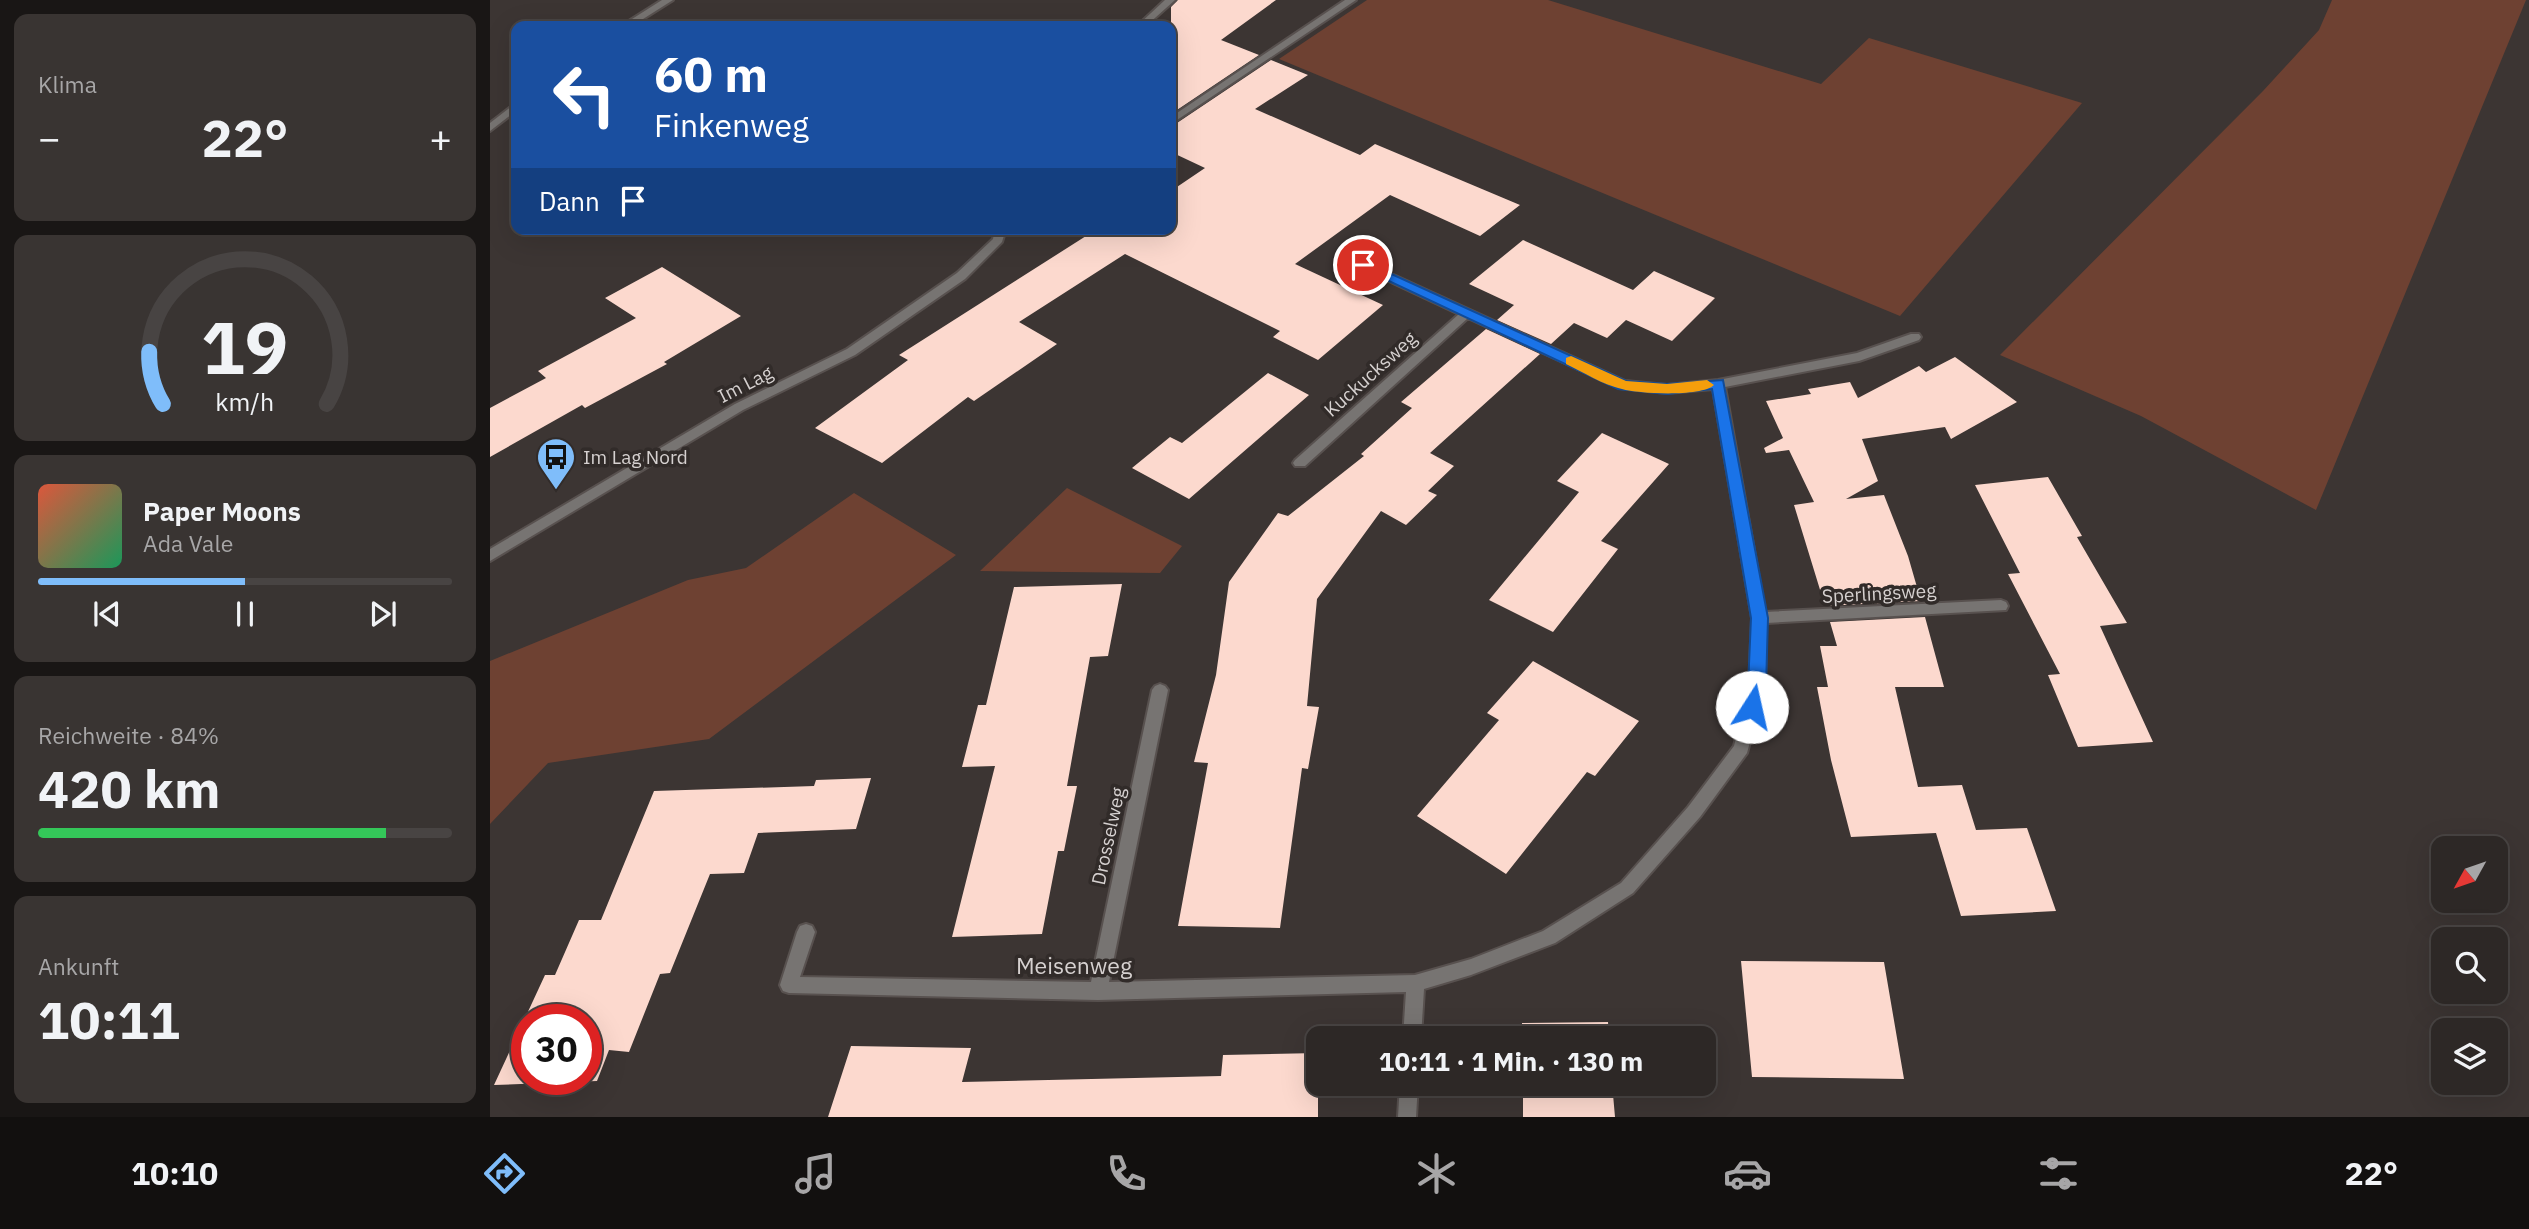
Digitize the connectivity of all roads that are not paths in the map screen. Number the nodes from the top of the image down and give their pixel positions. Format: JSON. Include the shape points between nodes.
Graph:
{"nodes":[{"id":1,"x":668,"y":0,"type":"edge"},
{"id":2,"x":1154,"y":0,"type":"edge"},
{"id":3,"x":1170,"y":0,"type":"edge"},
{"id":4,"x":1351,"y":0,"type":"edge"},
{"id":5,"x":634,"y":21,"type":"edge"},
{"id":6,"x":1144,"y":21,"type":"edge"},
{"id":7,"x":1146,"y":21,"type":"edge"},
{"id":8,"x":511,"y":110,"type":"edge"},
{"id":9,"x":1176,"y":118,"type":"edge"},
{"id":10,"x":490,"y":128,"type":"edge"},
{"id":11,"x":1000,"y":235,"type":"edge"},
{"id":12,"x":1363,"y":265,"type":"dead end"},
{"id":13,"x":1467,"y":313,"type":"junction"},
{"id":14,"x":1915,"y":337,"type":"dead end"},
{"id":15,"x":1718,"y":384,"type":"junction"},
{"id":16,"x":1300,"y":463,"type":"dead end"},
{"id":17,"x":490,"y":556,"type":"edge"},
{"id":18,"x":2001,"y":606,"type":"dead end"},
{"id":19,"x":1759,"y":618,"type":"junction"},
{"id":20,"x":1160,"y":690,"type":"dead end"},
{"id":21,"x":806,"y":932,"type":"dead end"},
{"id":22,"x":1415,"y":983,"type":"junction"},
{"id":23,"x":1098,"y":990,"type":"junction"},
{"id":24,"x":1413,"y":1026,"type":"edge"},
{"id":25,"x":1408,"y":1096,"type":"edge"},
{"id":26,"x":1407,"y":1117,"type":"edge"}],
"edges":[{"from":1,"to":5,"type":"street"},
{"from":2,"to":6,"type":"street"},
{"from":3,"to":7,"type":"street"},
{"from":4,"to":9,"type":"street"},
{"from":8,"to":10,"type":"street"},
{"from":11,"to":17,"type":"street","name":"Im Lag","via":[[961,276],[851,352],[738,407]]},
{"from":12,"to":13,"type":"street"},
{"from":13,"to":15,"type":"street","via":[[1623,385],[1667,389]]},
{"from":13,"to":16,"type":"street","name":"Kuckucksweg"},
{"from":14,"to":15,"type":"street","via":[[1858,357]]},
{"from":15,"to":19,"type":"street","name":"Meisenweg"},
{"from":18,"to":19,"type":"street","name":"Sperlingsweg"},
{"from":19,"to":22,"type":"street","name":"Meisenweg","via":[[1757,687],[1741,748],[1694,812],[1628,888],[1549,937]]},
{"from":20,"to":23,"type":"street","name":"Drosselweg"},
{"from":21,"to":23,"type":"street","name":"Meisenweg","via":[[789,985]]},
{"from":22,"to":23,"type":"street","name":"Meisenweg"},
{"from":22,"to":24,"type":"street"},
{"from":25,"to":26,"type":"street"}]}
